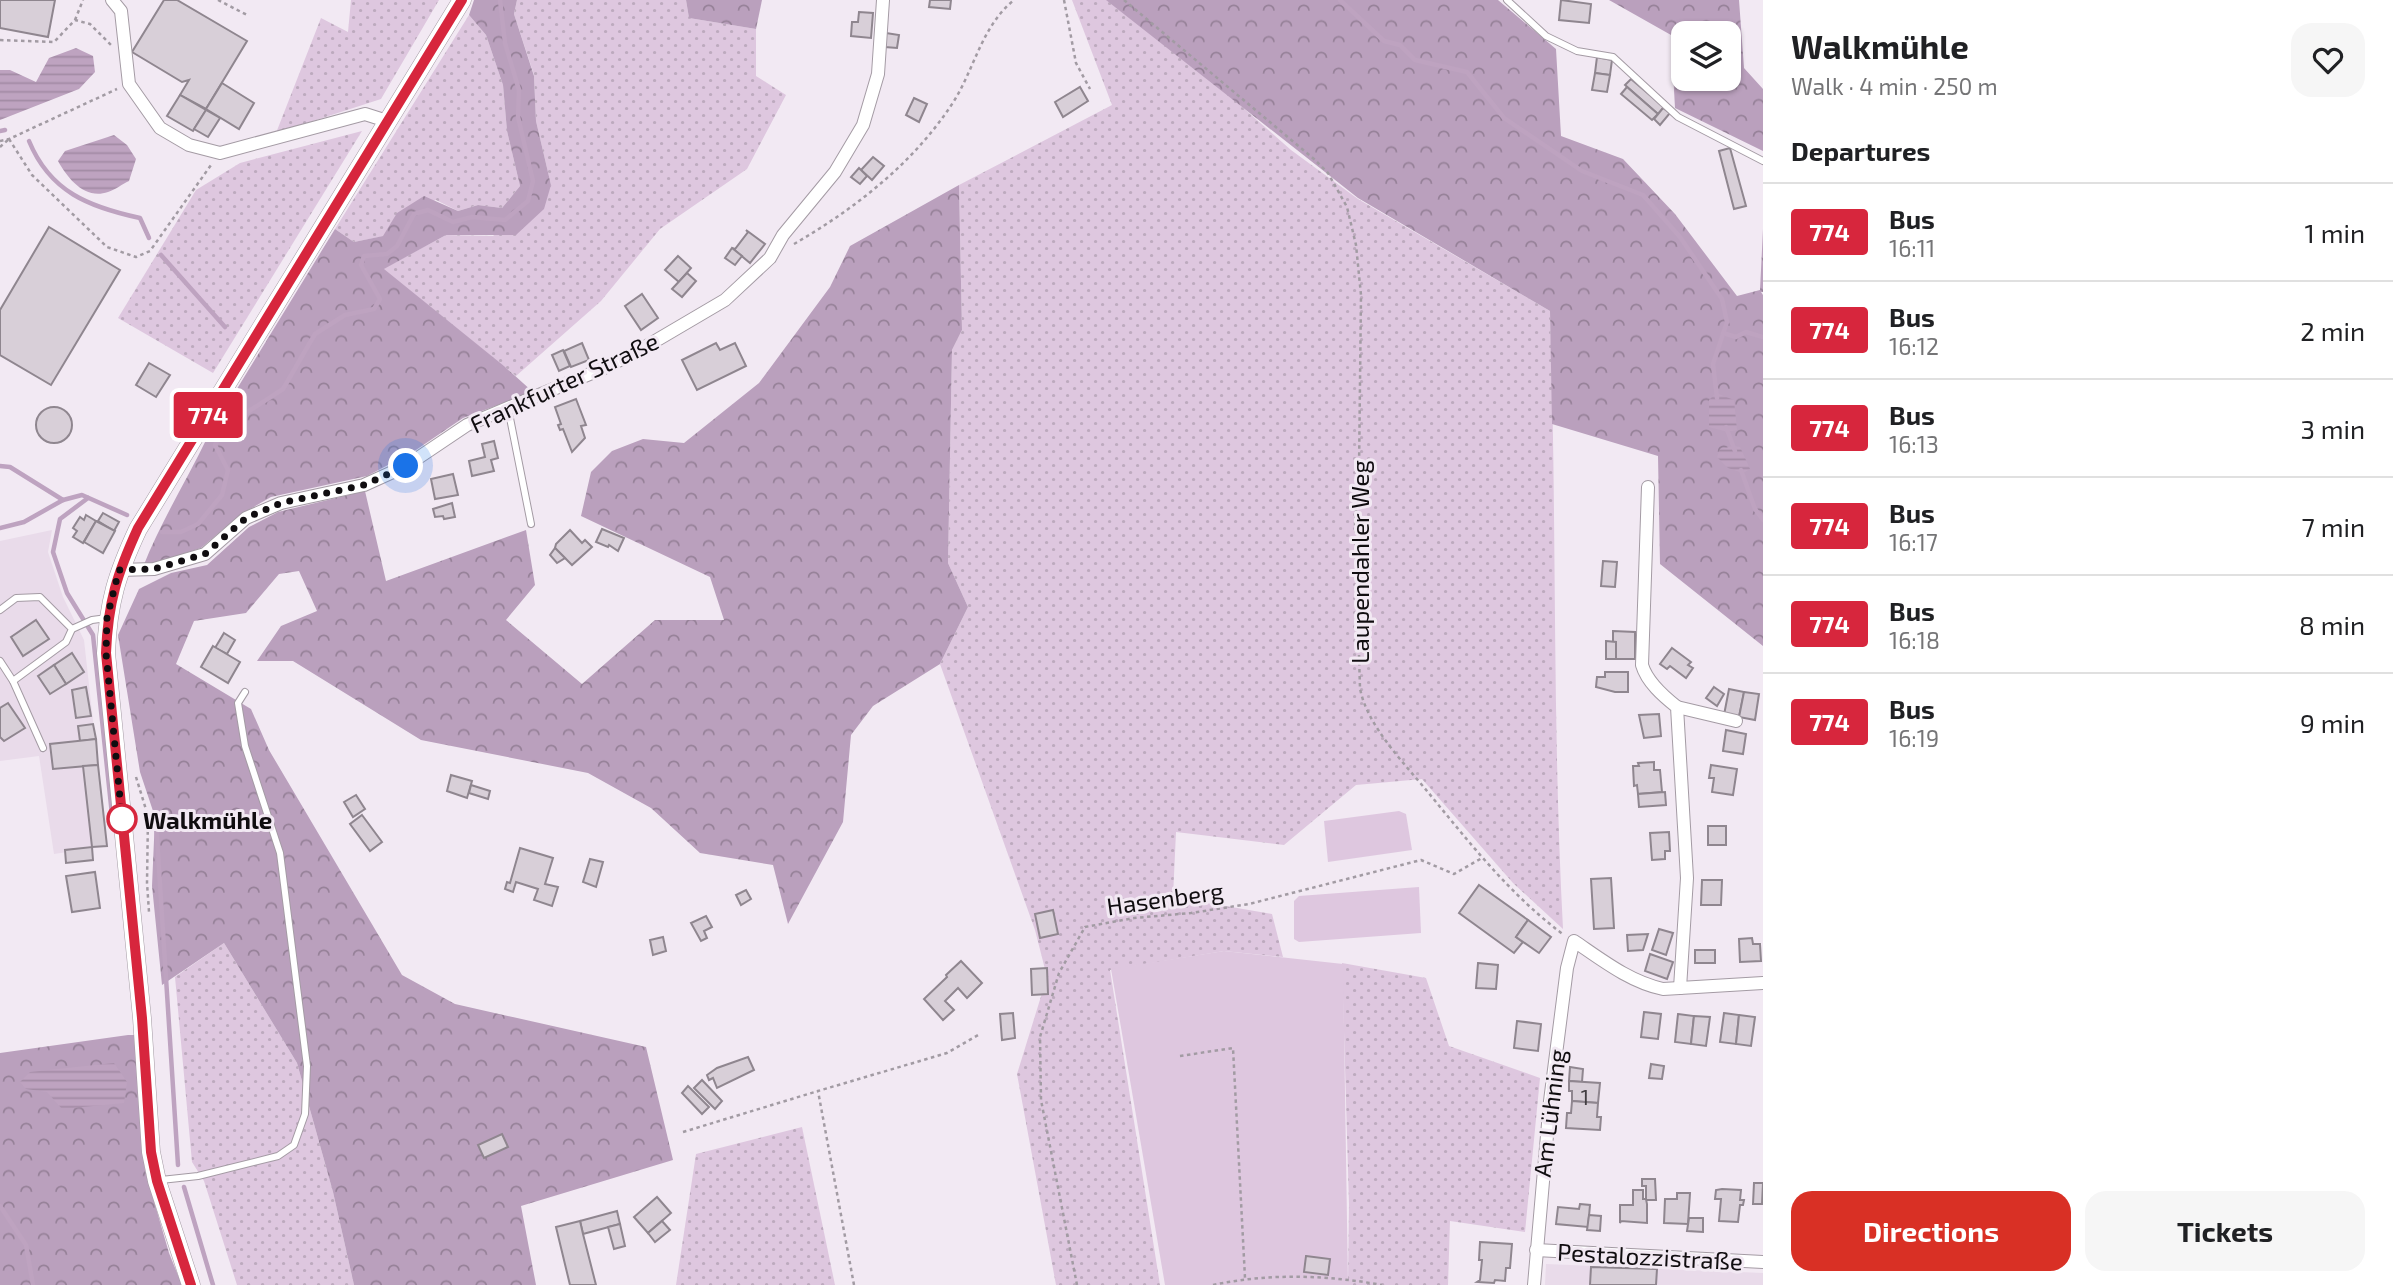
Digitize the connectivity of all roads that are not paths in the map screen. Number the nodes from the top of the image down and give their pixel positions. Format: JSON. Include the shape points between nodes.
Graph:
{"nodes":[{"id":1,"x":112,"y":0,"type":"edge"},
{"id":2,"x":462,"y":0,"type":"edge"},
{"id":3,"x":883,"y":0,"type":"edge"},
{"id":4,"x":1507,"y":0,"type":"edge"},
{"id":5,"x":387,"y":121,"type":"junction"},
{"id":6,"x":1763,"y":161,"type":"edge"},
{"id":7,"x":508,"y":408,"type":"junction"},
{"id":8,"x":1648,"y":486,"type":"dead end"},
{"id":9,"x":531,"y":524,"type":"dead end"},
{"id":10,"x":119,"y":570,"type":"junction"},
{"id":11,"x":0,"y":610,"type":"edge"},
{"id":12,"x":100,"y":619,"type":"junction"},
{"id":13,"x":72,"y":629,"type":"junction"},
{"id":14,"x":0,"y":661,"type":"edge"},
{"id":15,"x":13,"y":681,"type":"junction"},
{"id":16,"x":245,"y":692,"type":"dead end"},
{"id":17,"x":1677,"y":707,"type":"junction"},
{"id":18,"x":1736,"y":721,"type":"dead end"},
{"id":19,"x":43,"y":748,"type":"dead end"},
{"id":20,"x":1763,"y":983,"type":"edge"},
{"id":21,"x":1680,"y":988,"type":"junction"},
{"id":22,"x":157,"y":1181,"type":"junction"},
{"id":23,"x":1536,"y":1250,"type":"junction"},
{"id":24,"x":1763,"y":1262,"type":"edge"},
{"id":25,"x":191,"y":1285,"type":"edge"},
{"id":26,"x":1534,"y":1285,"type":"edge"}],
"edges":[{"from":1,"to":5,"type":"street","via":[[121,11],[129,84],[160,128],[189,145],[220,153],[365,114]]},
{"from":2,"to":5,"type":"main road"},
{"from":3,"to":7,"type":"street","name":"Frankfurter Straße","via":[[878,74],[863,125],[835,172],[770,258],[725,300],[640,351]]},
{"from":4,"to":6,"type":"lane","via":[[1546,36],[1577,51],[1613,57],[1678,117]]},
{"from":5,"to":10,"type":"main road","via":[[138,528]]},
{"from":7,"to":9,"type":"lane"},
{"from":7,"to":10,"type":"street","name":"Frankfurter Straße","via":[[467,425],[406,466],[364,485],[281,503],[246,518],[205,554],[154,569]]},
{"from":8,"to":17,"type":"street","via":[[1642,664],[1661,695]]},
{"from":10,"to":12,"type":"main road"},
{"from":11,"to":13,"type":"lane","via":[[16,598],[40,597]]},
{"from":12,"to":13,"type":"lane"},
{"from":12,"to":22,"type":"main road"},
{"from":13,"to":15,"type":"lane","via":[[66,642]]},
{"from":14,"to":15,"type":"lane"},
{"from":15,"to":19,"type":"lane"},
{"from":16,"to":22,"type":"lane","via":[[239,703],[245,746],[281,853],[307,1066],[305,1114],[293,1145],[278,1156]]},
{"from":17,"to":18,"type":"street"},
{"from":17,"to":21,"type":"street","via":[[1687,878]]},
{"from":20,"to":21,"type":"street"},
{"from":21,"to":23,"type":"street","name":"Am Lühning","via":[[1648,986],[1574,942],[1551,1088]]},
{"from":22,"to":25,"type":"main road"},
{"from":23,"to":24,"type":"street","name":"Pestalozzistraße"},
{"from":23,"to":26,"type":"street","name":"Am Lühning"}]}
